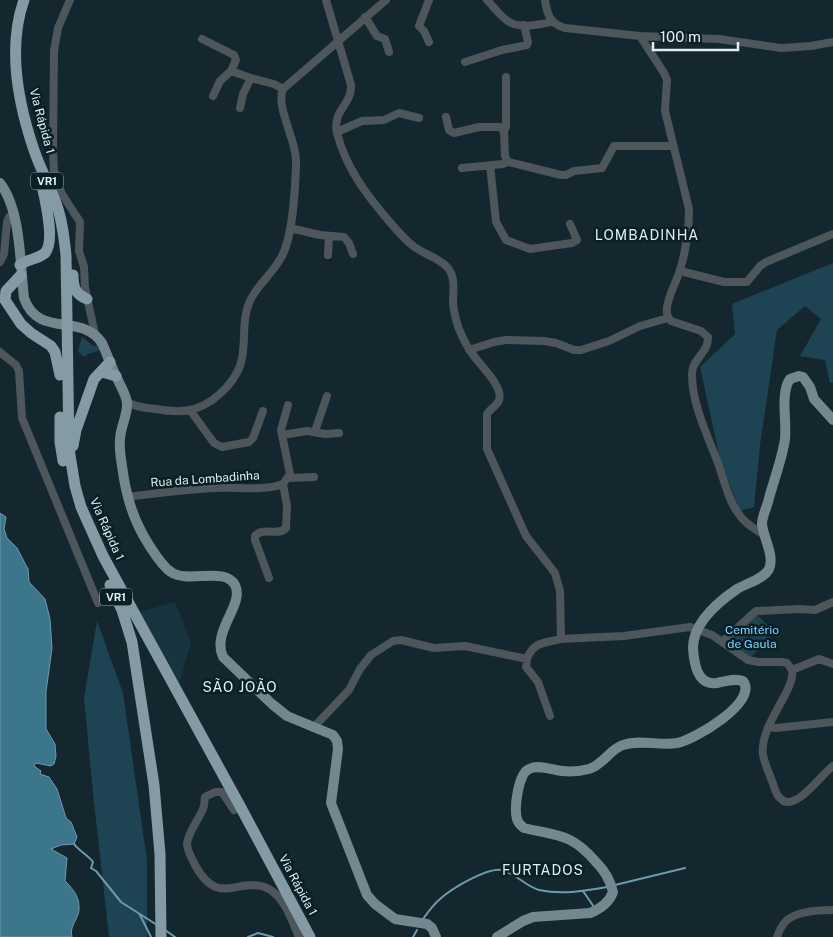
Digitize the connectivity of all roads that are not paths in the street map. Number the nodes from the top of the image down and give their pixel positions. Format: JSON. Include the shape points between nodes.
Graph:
{"nodes":[{"id":1,"x":16,"y":0,"type":"edge"},
{"id":2,"x":24,"y":0,"type":"edge"},
{"id":3,"x":70,"y":0,"type":"edge"},
{"id":4,"x":326,"y":0,"type":"edge"},
{"id":5,"x":386,"y":0,"type":"edge"},
{"id":6,"x":429,"y":0,"type":"edge"},
{"id":7,"x":487,"y":0,"type":"edge"},
{"id":8,"x":545,"y":0,"type":"edge"},
{"id":9,"x":366,"y":17,"type":"junction"},
{"id":10,"x":551,"y":22,"type":"junction"},
{"id":11,"x":524,"y":25,"type":"junction"},
{"id":12,"x":640,"y":36,"type":"junction"},
{"id":13,"x":202,"y":39,"type":"dead end"},
{"id":14,"x":339,"y":42,"type":"junction"},
{"id":15,"x":429,"y":42,"type":"dead end"},
{"id":16,"x":833,"y":42,"type":"edge"},
{"id":17,"x":389,"y":52,"type":"dead end"},
{"id":18,"x":465,"y":62,"type":"dead end"},
{"id":19,"x":232,"y":71,"type":"junction"},
{"id":20,"x":506,"y":77,"type":"dead end"},
{"id":21,"x":251,"y":78,"type":"junction"},
{"id":22,"x":283,"y":89,"type":"junction"},
{"id":23,"x":213,"y":96,"type":"dead end"},
{"id":24,"x":240,"y":108,"type":"dead end"},
{"id":25,"x":446,"y":117,"type":"dead end"},
{"id":26,"x":419,"y":118,"type":"dead end"},
{"id":27,"x":504,"y":131,"type":"junction"},
{"id":28,"x":337,"y":132,"type":"junction"},
{"id":29,"x":673,"y":146,"type":"junction"},
{"id":30,"x":508,"y":162,"type":"junction"},
{"id":31,"x":490,"y":165,"type":"junction"},
{"id":32,"x":462,"y":168,"type":"dead end"},
{"id":33,"x":0,"y":183,"type":"edge"},
{"id":34,"x":43,"y":190,"type":"junction"},
{"id":35,"x":56,"y":204,"type":"junction"},
{"id":36,"x":14,"y":214,"type":"junction"},
{"id":37,"x":570,"y":224,"type":"dead end"},
{"id":38,"x":290,"y":228,"type":"junction"},
{"id":39,"x":833,"y":234,"type":"edge"},
{"id":40,"x":329,"y":236,"type":"junction"},
{"id":41,"x":19,"y":251,"type":"junction"},
{"id":42,"x":353,"y":254,"type":"dead end"},
{"id":43,"x":328,"y":256,"type":"dead end"},
{"id":44,"x":32,"y":258,"type":"junction"},
{"id":45,"x":0,"y":262,"type":"edge"},
{"id":46,"x":21,"y":270,"type":"junction"},
{"id":47,"x":680,"y":271,"type":"junction"},
{"id":48,"x":18,"y":287,"type":"junction"},
{"id":49,"x":83,"y":292,"type":"junction"},
{"id":50,"x":668,"y":318,"type":"junction"},
{"id":51,"x":95,"y":334,"type":"junction"},
{"id":52,"x":469,"y":350,"type":"junction"},
{"id":53,"x":0,"y":352,"type":"edge"},
{"id":54,"x":110,"y":362,"type":"junction"},
{"id":55,"x":102,"y":372,"type":"junction"},
{"id":56,"x":60,"y":374,"type":"junction"},
{"id":57,"x":116,"y":376,"type":"junction"},
{"id":58,"x":327,"y":396,"type":"dead end"},
{"id":59,"x":127,"y":402,"type":"junction"},
{"id":60,"x":288,"y":405,"type":"dead end"},
{"id":61,"x":190,"y":410,"type":"junction"},
{"id":62,"x":264,"y":412,"type":"dead end"},
{"id":63,"x":833,"y":420,"type":"edge"},
{"id":64,"x":316,"y":431,"type":"junction"},
{"id":65,"x":339,"y":433,"type":"dead end"},
{"id":66,"x":282,"y":435,"type":"junction"},
{"id":67,"x":70,"y":462,"type":"junction"},
{"id":68,"x":314,"y":477,"type":"dead end"},
{"id":69,"x":286,"y":481,"type":"junction"},
{"id":70,"x":127,"y":496,"type":"junction"},
{"id":71,"x":764,"y":517,"type":"junction"},
{"id":72,"x":745,"y":522,"type":"junction"},
{"id":73,"x":764,"y":535,"type":"junction"},
{"id":74,"x":269,"y":578,"type":"dead end"},
{"id":75,"x":833,"y":602,"type":"edge"},
{"id":76,"x":98,"y":603,"type":"dead end"},
{"id":77,"x":698,"y":629,"type":"junction"},
{"id":78,"x":562,"y":639,"type":"junction"},
{"id":79,"x":723,"y":641,"type":"junction"},
{"id":80,"x":527,"y":659,"type":"junction"},
{"id":81,"x":833,"y":664,"type":"edge"},
{"id":82,"x":792,"y":670,"type":"junction"},
{"id":83,"x":550,"y":716,"type":"dead end"},
{"id":84,"x":833,"y":722,"type":"edge"},
{"id":85,"x":768,"y":727,"type":"junction"},
{"id":86,"x":313,"y":728,"type":"junction"},
{"id":87,"x":833,"y":766,"type":"edge"},
{"id":88,"x":234,"y":810,"type":"dead end"},
{"id":89,"x":833,"y":910,"type":"edge"},
{"id":90,"x":161,"y":937,"type":"edge"},
{"id":91,"x":300,"y":937,"type":"edge"},
{"id":92,"x":310,"y":937,"type":"edge"},
{"id":93,"x":436,"y":937,"type":"edge"},
{"id":94,"x":497,"y":937,"type":"edge"},
{"id":95,"x":776,"y":937,"type":"edge"}],
"edges":[{"from":1,"to":34,"type":"highway","name":"Via Rápida 1","number":"VR1","via":[[9,38],[13,100],[23,140]]},
{"from":2,"to":35,"type":"highway","name":"Via Rápida 1","number":"VR1","via":[[18,20],[16,69],[35,152]]},
{"from":3,"to":49,"type":"street","via":[[58,28],[54,51],[52,151],[54,171],[62,194],[80,222],[78,246],[84,267]]},
{"from":4,"to":14,"type":"street"},
{"from":5,"to":9,"type":"street"},
{"from":6,"to":15,"type":"street","via":[[419,26]]},
{"from":7,"to":11,"type":"street","via":[[509,22]]},
{"from":8,"to":10,"type":"street"},
{"from":9,"to":14,"type":"street"},
{"from":9,"to":17,"type":"street","via":[[377,36],[385,39]]},
{"from":10,"to":11,"type":"street"},
{"from":10,"to":12,"type":"street","via":[[565,28]]},
{"from":11,"to":18,"type":"street","via":[[527,45]]},
{"from":12,"to":16,"type":"street","via":[[719,39],[781,48]]},
{"from":12,"to":29,"type":"street","via":[[667,80],[665,111]]},
{"from":13,"to":19,"type":"street","via":[[234,55],[236,60]]},
{"from":14,"to":22,"type":"street"},
{"from":14,"to":28,"type":"street","via":[[352,91],[337,115]]},
{"from":19,"to":21,"type":"street"},
{"from":19,"to":23,"type":"street","via":[[220,81]]},
{"from":20,"to":27,"type":"street"},
{"from":21,"to":22,"type":"street"},
{"from":21,"to":24,"type":"street"},
{"from":22,"to":38,"type":"street","via":[[281,106],[296,152]]},
{"from":25,"to":27,"type":"street","via":[[451,132],[479,127],[500,127]]},
{"from":26,"to":28,"type":"street","via":[[399,113],[384,120],[362,121]]},
{"from":27,"to":30,"type":"street"},
{"from":28,"to":52,"type":"street","via":[[362,188],[403,237],[451,272],[457,323]]},
{"from":29,"to":30,"type":"street","via":[[614,146],[602,168],[566,175]]},
{"from":29,"to":47,"type":"street","via":[[689,209]]},
{"from":30,"to":31,"type":"street"},
{"from":31,"to":32,"type":"street"},
{"from":31,"to":37,"type":"street","via":[[496,222],[506,240],[530,249],[572,243],[577,240]]},
{"from":33,"to":36,"type":"main road"},
{"from":34,"to":44,"type":"highway","via":[[49,242],[43,254]]},
{"from":34,"to":56,"type":"highway","name":"Via Rápida 1","number":"VR1","via":[[59,254]]},
{"from":35,"to":49,"type":"highway","via":[[71,240],[73,286]]},
{"from":35,"to":67,"type":"highway","name":"Via Rápida 1","number":"VR1","via":[[66,255]]},
{"from":36,"to":41,"type":"main road"},
{"from":36,"to":45,"type":"street","via":[[7,222],[4,254]]},
{"from":38,"to":40,"type":"street"},
{"from":38,"to":61,"type":"street","via":[[287,245],[275,268],[248,305],[240,364],[234,378],[216,397]]},
{"from":39,"to":47,"type":"street","via":[[766,262],[747,282],[724,282]]},
{"from":40,"to":42,"type":"street","via":[[344,237]]},
{"from":40,"to":43,"type":"street"},
{"from":41,"to":44,"type":"highway"},
{"from":41,"to":46,"type":"main road"},
{"from":44,"to":46,"type":"highway"},
{"from":46,"to":48,"type":"highway"},
{"from":47,"to":50,"type":"street","via":[[669,300]]},
{"from":48,"to":51,"type":"main road","via":[[37,318]]},
{"from":48,"to":56,"type":"highway","via":[[5,294],[7,305],[31,334],[51,346]]},
{"from":49,"to":51,"type":"street"},
{"from":50,"to":52,"type":"street","via":[[581,350],[544,341],[506,340]]},
{"from":50,"to":72,"type":"street","via":[[708,337],[707,346],[691,374],[695,396],[732,505]]},
{"from":51,"to":54,"type":"main road"},
{"from":52,"to":78,"type":"street","via":[[499,392],[496,404],[487,414],[486,444],[526,536],[555,573],[560,591]]},
{"from":53,"to":76,"type":"street","via":[[19,371],[22,418]]},
{"from":54,"to":55,"type":"highway"},
{"from":54,"to":57,"type":"main road"},
{"from":55,"to":57,"type":"highway"},
{"from":55,"to":67,"type":"highway","via":[[94,379],[76,430]]},
{"from":56,"to":90,"type":"highway","name":"Via Rápida 1","number":"VR1","via":[[60,442],[68,490],[81,528],[118,600],[132,642],[154,784],[160,854]]},
{"from":57,"to":59,"type":"main road"},
{"from":58,"to":64,"type":"street"},
{"from":59,"to":61,"type":"street","via":[[160,410]]},
{"from":59,"to":70,"type":"main road","via":[[120,442]]},
{"from":60,"to":66,"type":"street"},
{"from":61,"to":62,"type":"street","via":[[214,442],[222,447],[249,442]]},
{"from":63,"to":71,"type":"main road","via":[[814,399],[803,377],[790,380],[785,390],[785,439]]},
{"from":64,"to":65,"type":"street"},
{"from":64,"to":66,"type":"street"},
{"from":66,"to":69,"type":"street","via":[[289,470]]},
{"from":67,"to":92,"type":"highway","name":"Via Rápida 1","number":"VR1","via":[[81,507],[103,556]]},
{"from":68,"to":69,"type":"street","name":"Rua da Lombadinha"},
{"from":69,"to":70,"type":"street","name":"Rua da Lombadinha","via":[[273,486]]},
{"from":69,"to":74,"type":"street","via":[[286,528],[280,532],[263,531],[255,540]]},
{"from":70,"to":86,"type":"main road","via":[[142,533],[172,572],[186,577],[224,576],[234,583],[236,599],[220,640],[223,657],[287,716]]},
{"from":71,"to":72,"type":"street"},
{"from":71,"to":73,"type":"main road"},
{"from":72,"to":73,"type":"street"},
{"from":73,"to":77,"type":"main road","via":[[770,557],[769,568],[720,602]]},
{"from":75,"to":79,"type":"street","via":[[815,610],[756,611]]},
{"from":77,"to":78,"type":"street","via":[[680,627],[624,636]]},
{"from":77,"to":79,"type":"street"},
{"from":77,"to":94,"type":"main road","via":[[694,639],[697,672],[702,680],[711,684],[742,681],[746,690],[737,706],[727,716],[680,742],[625,744],[590,769],[569,772],[533,767],[524,773],[516,806],[520,825],[560,835],[581,845],[603,869],[612,888],[609,900],[598,910],[533,917]]},
{"from":78,"to":80,"type":"street","via":[[533,646]]},
{"from":79,"to":82,"type":"street","via":[[748,660],[782,662]]},
{"from":80,"to":83,"type":"street","via":[[526,667],[538,682]]},
{"from":80,"to":86,"type":"street","via":[[465,646],[434,648],[392,641],[371,655],[349,690]]},
{"from":81,"to":82,"type":"street","via":[[820,659]]},
{"from":82,"to":85,"type":"street","via":[[791,682]]},
{"from":84,"to":85,"type":"street"},
{"from":85,"to":87,"type":"street","via":[[763,754],[781,800],[797,800]]},
{"from":86,"to":93,"type":"main road","via":[[329,733],[337,741],[331,803],[367,895],[395,919],[427,924]]},
{"from":88,"to":91,"type":"street","via":[[222,792],[205,798],[188,839],[191,857],[200,873],[218,888],[260,886],[275,893]]},
{"from":89,"to":95,"type":"street","via":[[794,916],[787,920]]}]}
